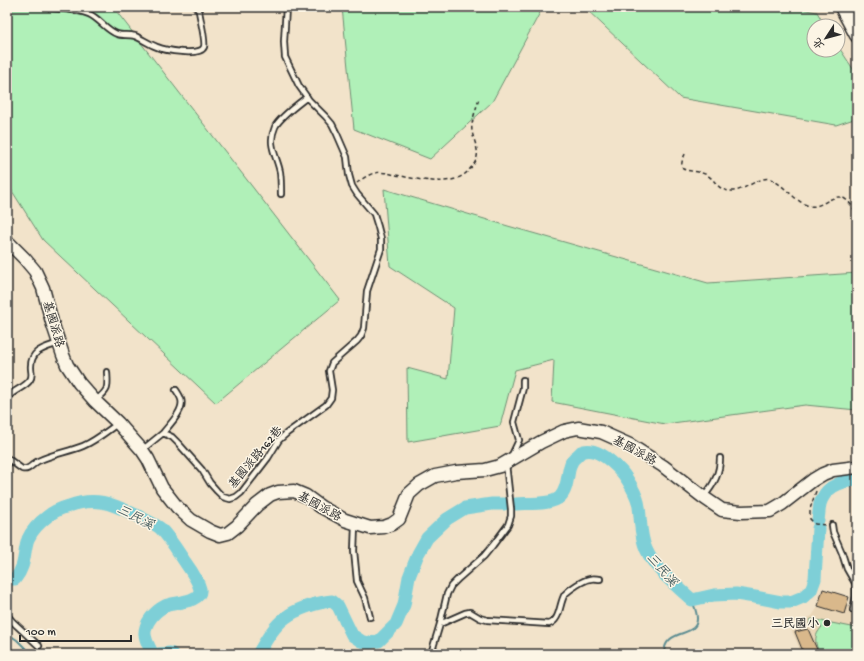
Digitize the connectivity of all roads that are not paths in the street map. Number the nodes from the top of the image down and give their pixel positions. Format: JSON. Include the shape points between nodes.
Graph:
{"nodes":[{"id":1,"x":47,"y":7,"type":"edge"},
{"id":2,"x":196,"y":7,"type":"edge"},
{"id":3,"x":286,"y":7,"type":"edge"},
{"id":4,"x":842,"y":7,"type":"edge"},
{"id":5,"x":857,"y":35,"type":"edge"},
{"id":6,"x":307,"y":97,"type":"junction"},
{"id":7,"x":281,"y":194,"type":"dead end"},
{"id":8,"x":7,"y":241,"type":"edge"},
{"id":9,"x":59,"y":343,"type":"junction"},
{"id":10,"x":107,"y":372,"type":"dead end"},
{"id":11,"x":522,"y":380,"type":"dead end"},
{"id":12,"x":176,"y":390,"type":"dead end"},
{"id":13,"x":7,"y":401,"type":"edge"},
{"id":14,"x":95,"y":402,"type":"junction"},
{"id":15,"x":118,"y":423,"type":"junction"},
{"id":16,"x":162,"y":433,"type":"junction"},
{"id":17,"x":142,"y":450,"type":"junction"},
{"id":18,"x":7,"y":458,"type":"edge"},
{"id":19,"x":720,"y":458,"type":"dead end"},
{"id":20,"x":508,"y":462,"type":"junction"},
{"id":21,"x":857,"y":467,"type":"edge"},
{"id":22,"x":703,"y":497,"type":"junction"},
{"id":23,"x":356,"y":523,"type":"junction"},
{"id":24,"x":832,"y":525,"type":"road end"},
{"id":25,"x":600,"y":579,"type":"dead end"},
{"id":26,"x":857,"y":611,"type":"edge"},
{"id":27,"x":7,"y":615,"type":"edge"},
{"id":28,"x":370,"y":616,"type":"dead end"},
{"id":29,"x":440,"y":624,"type":"junction"},
{"id":30,"x":39,"y":646,"type":"dead end"},
{"id":31,"x":430,"y":654,"type":"edge"}],
"edges":[{"from":1,"to":2,"type":"lane","via":[[89,14],[116,34],[133,35],[166,50],[183,52],[195,52],[204,47]]},
{"from":3,"to":6,"type":"lane","name":"基國派路162巷","via":[[285,57]]},
{"from":4,"to":5,"type":"main road"},
{"from":6,"to":7,"type":"lane","via":[[275,126],[272,150],[280,172]]},
{"from":6,"to":16,"type":"lane","name":"基國派路162巷","via":[[332,124],[347,157],[348,175],[352,186],[374,214],[380,233],[381,249],[367,291],[361,336],[332,363],[329,371],[331,398],[326,405],[279,440],[268,458],[236,497],[223,497],[196,462],[172,437]]},
{"from":8,"to":9,"type":"street","name":"基國派路","via":[[35,272],[43,288]]},
{"from":9,"to":13,"type":"lane","via":[[33,355],[32,378],[10,395]]},
{"from":9,"to":14,"type":"street","name":"基國派路","via":[[79,384]]},
{"from":10,"to":14,"type":"lane","via":[[108,387]]},
{"from":11,"to":20,"type":"lane","via":[[523,388],[514,422],[519,440]]},
{"from":12,"to":16,"type":"lane","via":[[182,405],[177,416]]},
{"from":14,"to":15,"type":"street","name":"基國派路"},
{"from":15,"to":17,"type":"street","name":"基國派路"},
{"from":15,"to":18,"type":"lane","via":[[85,445],[37,461],[25,470]]},
{"from":16,"to":17,"type":"lane"},
{"from":17,"to":23,"type":"street","name":"基國派路","via":[[162,488],[177,507],[191,520],[220,535],[228,533],[257,505],[278,492],[294,491],[345,520]]},
{"from":19,"to":22,"type":"lane","via":[[714,484]]},
{"from":20,"to":22,"type":"street","name":"基國派路","via":[[564,431],[578,428],[601,432],[630,445],[663,466]]},
{"from":20,"to":23,"type":"street","name":"基國派路","via":[[485,470],[435,476],[409,494],[399,519],[392,524],[370,528]]},
{"from":20,"to":29,"type":"lane","via":[[511,516],[508,525],[484,556],[451,586]]},
{"from":21,"to":22,"type":"street","name":"基國派路","via":[[823,474],[770,511],[722,510]]},
{"from":23,"to":28,"type":"lane","via":[[354,551],[357,581]]},
{"from":24,"to":26,"type":"lane","via":[[847,569],[856,583],[853,610]]},
{"from":25,"to":29,"type":"lane","via":[[589,579],[570,590],[562,600],[553,623],[487,620],[470,612]]},
{"from":27,"to":30,"type":"lane"},
{"from":29,"to":31,"type":"lane"}]}
